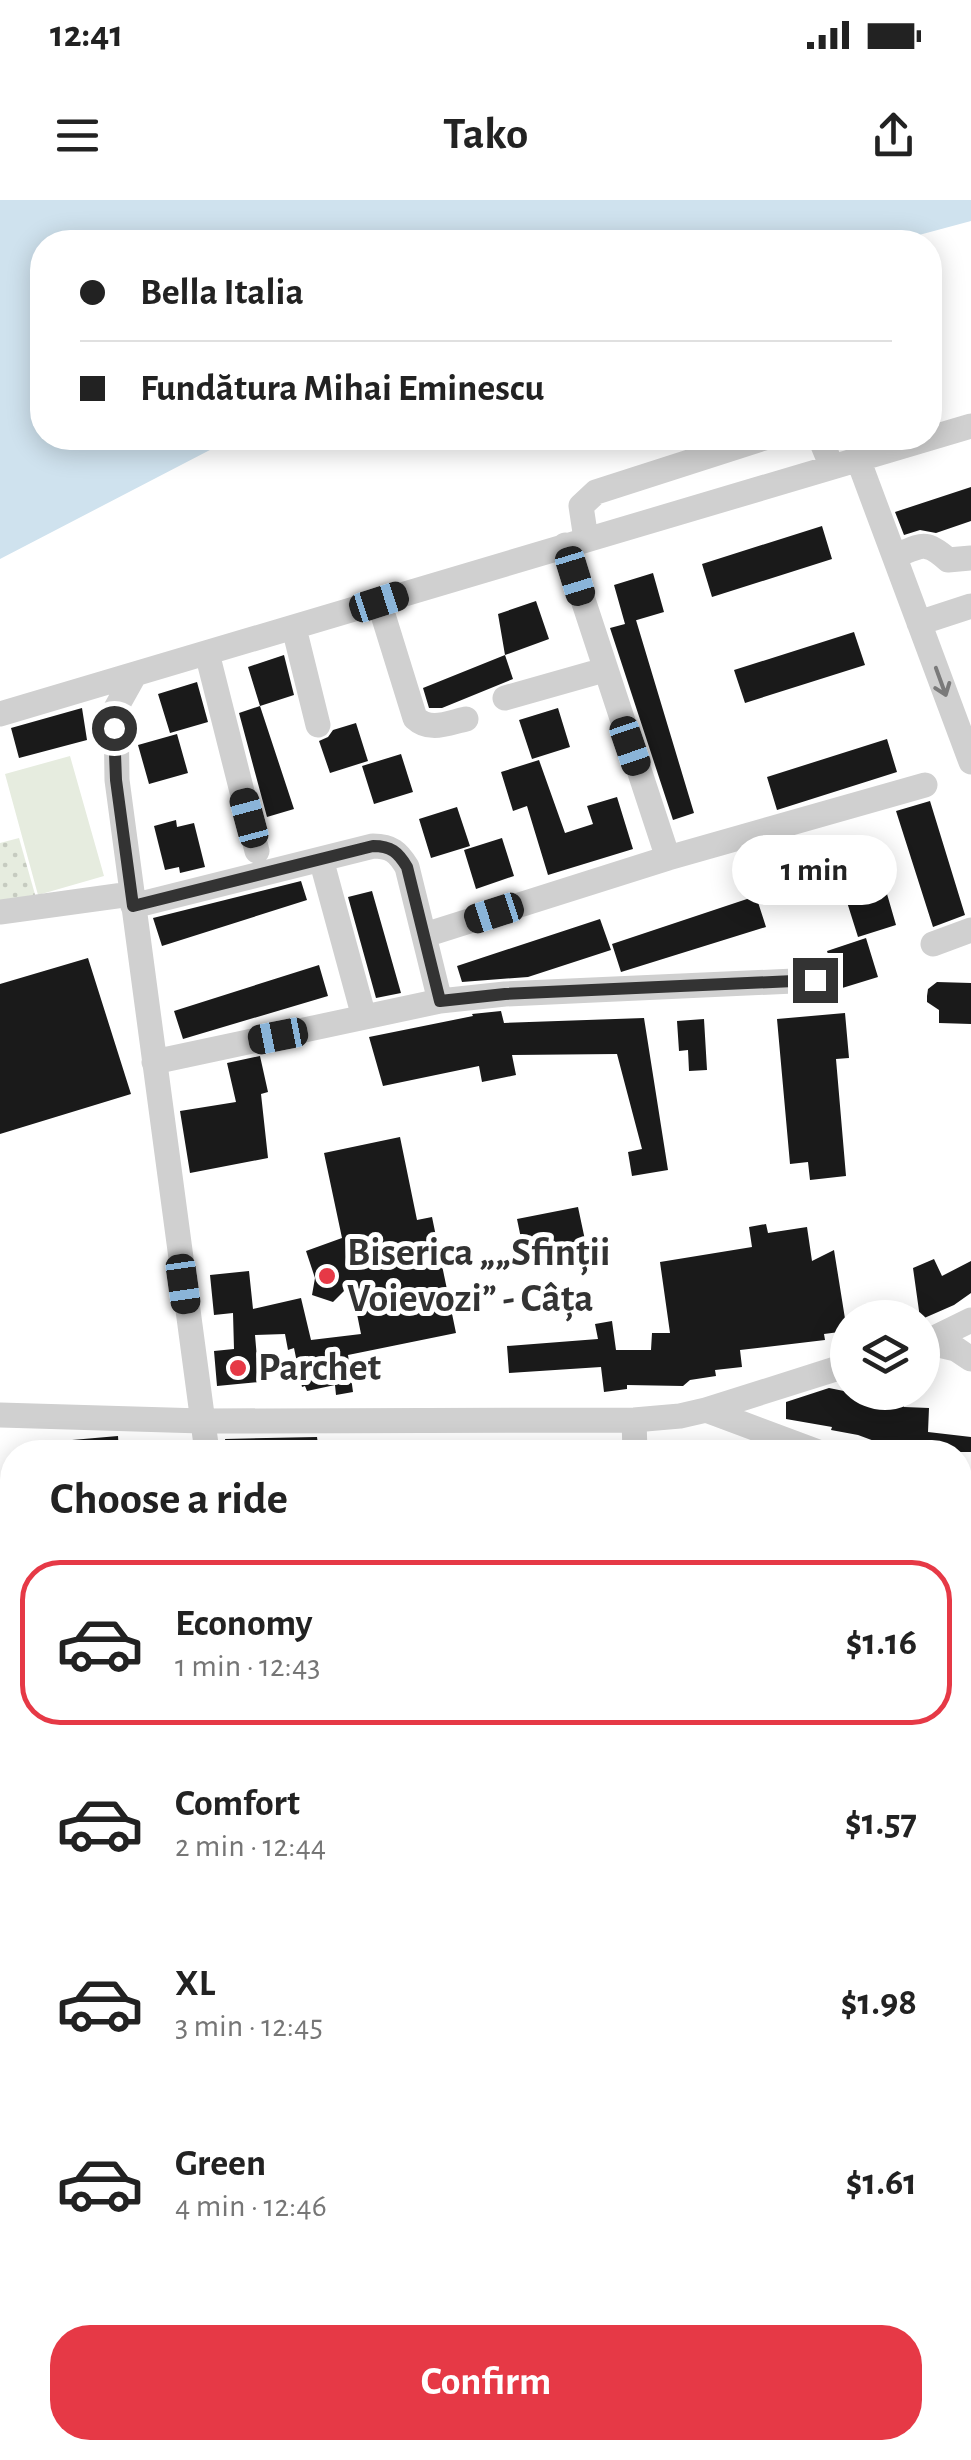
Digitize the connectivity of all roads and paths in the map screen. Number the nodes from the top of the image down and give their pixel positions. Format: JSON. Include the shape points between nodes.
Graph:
{"nodes":[{"id":1,"x":971,"y":426,"type":"edge"},
{"id":2,"x":942,"y":434,"type":"edge"},
{"id":3,"x":727,"y":450,"type":"edge"},
{"id":4,"x":825,"y":450,"type":"edge"},
{"id":5,"x":889,"y":450,"type":"edge"},
{"id":6,"x":858,"y":459,"type":"junction"},
{"id":7,"x":832,"y":467,"type":"junction"},
{"id":8,"x":576,"y":542,"type":"junction"},
{"id":9,"x":894,"y":556,"type":"junction"},
{"id":10,"x":971,"y":558,"type":"edge"},
{"id":11,"x":379,"y":602,"type":"junction"},
{"id":12,"x":971,"y":606,"type":"edge"},
{"id":13,"x":919,"y":623,"type":"junction"},
{"id":14,"x":294,"y":628,"type":"junction"},
{"id":15,"x":207,"y":654,"type":"junction"},
{"id":16,"x":604,"y":670,"type":"junction"},
{"id":17,"x":135,"y":674,"type":"junction"},
{"id":18,"x":505,"y":698,"type":"dead end"},
{"id":19,"x":0,"y":714,"type":"edge"},
{"id":20,"x":466,"y":718,"type":"dead end"},
{"id":21,"x":318,"y":726,"type":"dead end"},
{"id":22,"x":971,"y":762,"type":"edge"},
{"id":23,"x":925,"y":785,"type":"dead end"},
{"id":24,"x":258,"y":851,"type":"dead end"},
{"id":25,"x":668,"y":858,"type":"junction"},
{"id":26,"x":321,"y":859,"type":"junction"},
{"id":27,"x":132,"y":900,"type":"junction"},
{"id":28,"x":0,"y":912,"type":"edge"},
{"id":29,"x":971,"y":930,"type":"edge"},
{"id":30,"x":425,"y":935,"type":"junction"},
{"id":31,"x":933,"y":944,"type":"dead end"},
{"id":32,"x":815,"y":980,"type":"dead end"},
{"id":33,"x":440,"y":1001,"type":"junction"},
{"id":34,"x":364,"y":1017,"type":"junction"},
{"id":35,"x":154,"y":1062,"type":"junction"},
{"id":36,"x":971,"y":1320,"type":"edge"},
{"id":37,"x":940,"y":1335,"type":"edge"},
{"id":38,"x":940,"y":1346,"type":"edge"},
{"id":39,"x":971,"y":1359,"type":"edge"},
{"id":40,"x":830,"y":1370,"type":"edge"},
{"id":41,"x":706,"y":1410,"type":"junction"},
{"id":42,"x":0,"y":1415,"type":"edge"},
{"id":43,"x":634,"y":1420,"type":"junction"},
{"id":44,"x":202,"y":1421,"type":"junction"},
{"id":45,"x":205,"y":1440,"type":"edge"},
{"id":46,"x":635,"y":1440,"type":"edge"},
{"id":47,"x":786,"y":1440,"type":"edge"}],
"edges":[{"from":1,"to":2,"type":"street"},
{"from":3,"to":8,"type":"street","via":[[596,492],[581,506]]},
{"from":4,"to":7,"type":"street"},
{"from":5,"to":6,"type":"street"},
{"from":6,"to":7,"type":"street"},
{"from":6,"to":9,"type":"street"},
{"from":7,"to":8,"type":"street"},
{"from":8,"to":11,"type":"street"},
{"from":8,"to":16,"type":"street"},
{"from":9,"to":10,"type":"street","via":[[924,544],[948,560]]},
{"from":9,"to":13,"type":"street"},
{"from":11,"to":14,"type":"street"},
{"from":11,"to":20,"type":"street","via":[[415,718],[432,726]]},
{"from":12,"to":13,"type":"street"},
{"from":13,"to":22,"type":"street","one_way":true},
{"from":14,"to":15,"type":"street"},
{"from":14,"to":21,"type":"street"},
{"from":15,"to":17,"type":"street"},
{"from":15,"to":24,"type":"street"},
{"from":16,"to":18,"type":"street"},
{"from":16,"to":25,"type":"street"},
{"from":17,"to":19,"type":"street"},
{"from":17,"to":27,"type":"street","via":[[116,708],[114,728]]},
{"from":23,"to":25,"type":"street"},
{"from":25,"to":30,"type":"street"},
{"from":26,"to":27,"type":"street"},
{"from":26,"to":30,"type":"street","via":[[373,846],[400,855]]},
{"from":26,"to":34,"type":"street"},
{"from":27,"to":28,"type":"street"},
{"from":27,"to":35,"type":"street"},
{"from":29,"to":31,"type":"street"},
{"from":30,"to":33,"type":"street"},
{"from":32,"to":33,"type":"street"},
{"from":33,"to":34,"type":"street"},
{"from":34,"to":35,"type":"street"},
{"from":35,"to":44,"type":"street"},
{"from":36,"to":37,"type":"street"},
{"from":38,"to":39,"type":"street"},
{"from":40,"to":41,"type":"street"},
{"from":41,"to":43,"type":"street"},
{"from":41,"to":47,"type":"street"},
{"from":42,"to":44,"type":"street"},
{"from":43,"to":44,"type":"street"},
{"from":43,"to":46,"type":"street"},
{"from":44,"to":45,"type":"street"}]}
